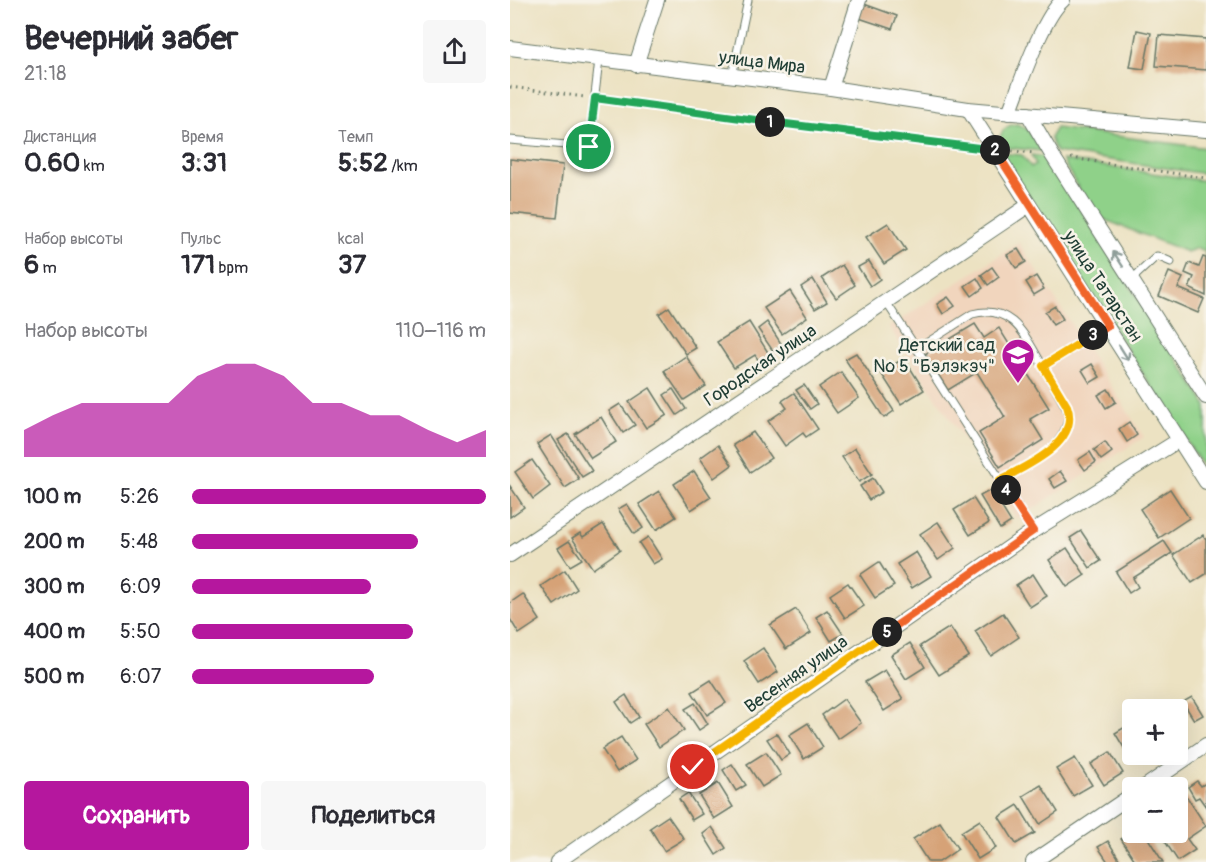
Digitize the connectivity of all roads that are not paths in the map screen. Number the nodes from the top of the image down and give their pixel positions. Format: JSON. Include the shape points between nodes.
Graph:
{"nodes":[{"id":1,"x":657,"y":0,"type":"edge"},
{"id":2,"x":748,"y":0,"type":"edge"},
{"id":3,"x":859,"y":0,"type":"edge"},
{"id":4,"x":1063,"y":0,"type":"edge"},
{"id":5,"x":510,"y":48,"type":"edge"},
{"id":6,"x":599,"y":60,"type":"junction"},
{"id":7,"x":636,"y":65,"type":"junction"},
{"id":8,"x":732,"y":76,"type":"junction"},
{"id":9,"x":831,"y":88,"type":"junction"},
{"id":10,"x":968,"y":109,"type":"junction"},
{"id":11,"x":1009,"y":113,"type":"junction"},
{"id":12,"x":1028,"y":114,"type":"junction"},
{"id":13,"x":1206,"y":130,"type":"edge"},
{"id":14,"x":510,"y":140,"type":"edge"},
{"id":15,"x":1029,"y":205,"type":"junction"},
{"id":16,"x":1171,"y":262,"type":"dead end"},
{"id":17,"x":1131,"y":279,"type":"junction"},
{"id":18,"x":886,"y":302,"type":"junction"},
{"id":19,"x":1108,"y":326,"type":"junction"},
{"id":20,"x":916,"y":349,"type":"junction"},
{"id":21,"x":1043,"y":366,"type":"junction"},
{"id":22,"x":1206,"y":397,"type":"edge"},
{"id":23,"x":1179,"y":440,"type":"junction"},
{"id":24,"x":1000,"y":480,"type":"junction"},
{"id":25,"x":1206,"y":482,"type":"edge"},
{"id":26,"x":1033,"y":531,"type":"junction"},
{"id":27,"x":510,"y":555,"type":"edge"},
{"id":28,"x":1206,"y":745,"type":"edge"},
{"id":29,"x":1159,"y":777,"type":"edge"},
{"id":30,"x":1122,"y":802,"type":"edge"},
{"id":31,"x":557,"y":862,"type":"edge"},
{"id":32,"x":1032,"y":862,"type":"edge"}],
"edges":[{"from":1,"to":7,"type":"street"},
{"from":2,"to":8,"type":"lane"},
{"from":3,"to":9,"type":"street"},
{"from":4,"to":11,"type":"street","via":[[1036,45]]},
{"from":5,"to":6,"type":"street","name":"улица Мира"},
{"from":6,"to":7,"type":"street","name":"улица Мира"},
{"from":6,"to":14,"type":"lane","via":[[589,147]]},
{"from":7,"to":8,"type":"street","name":"улица Мира"},
{"from":8,"to":9,"type":"street","name":"улица Мира"},
{"from":9,"to":10,"type":"street","name":"улица Мира"},
{"from":10,"to":11,"type":"street","name":"улица Мира"},
{"from":10,"to":15,"type":"street","name":"улица Татарстан"},
{"from":11,"to":12,"type":"street","name":"улица Мира"},
{"from":12,"to":13,"type":"street","name":"улица Мира"},
{"from":17,"to":12,"type":"street","name":"улица Татарстан","one_way":true},
{"from":15,"to":18,"type":"street","name":"Городская улица"},
{"from":15,"to":19,"type":"street","name":"улица Татарстан"},
{"from":16,"to":17,"type":"lane","via":[[1157,256]]},
{"from":17,"to":22,"type":"street","name":"улица Татарстан"},
{"from":18,"to":20,"type":"lane"},
{"from":18,"to":27,"type":"street","name":"Городская улица"},
{"from":19,"to":21,"type":"lane"},
{"from":19,"to":23,"type":"street","name":"улица Татарстан","one_way":true},
{"from":20,"to":21,"type":"lane","via":[[972,314],[994,313],[1014,321]]},
{"from":20,"to":24,"type":"lane"},
{"from":21,"to":24,"type":"lane","via":[[1070,413],[1065,435],[1047,453]]},
{"from":23,"to":25,"type":"street","name":"улица Татарстан"},
{"from":23,"to":26,"type":"street","name":"Весенняя улица"},
{"from":24,"to":26,"type":"lane"},
{"from":26,"to":31,"type":"street","name":"Весенняя улица"},
{"from":28,"to":29,"type":"street"},
{"from":30,"to":32,"type":"street"}]}
